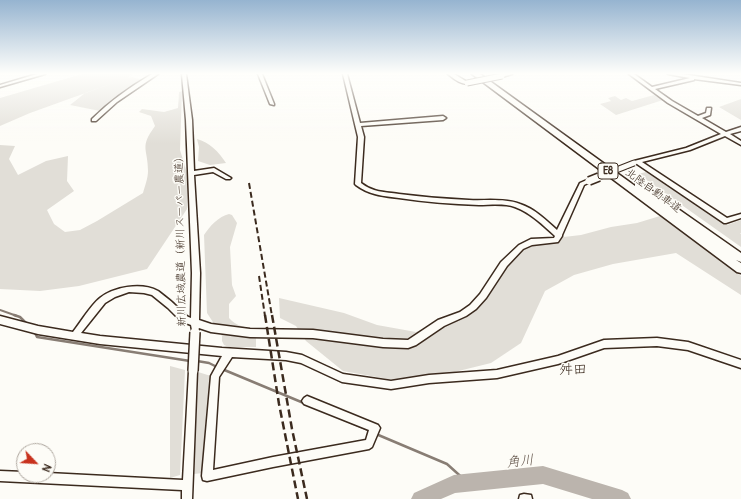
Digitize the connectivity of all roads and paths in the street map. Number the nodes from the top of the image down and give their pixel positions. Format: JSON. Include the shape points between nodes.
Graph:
{"nodes":[{"id":1,"x":120,"y":97,"type":"edge"},
{"id":2,"x":187,"y":97,"type":"edge"},
{"id":3,"x":269,"y":97,"type":"edge"},
{"id":4,"x":351,"y":97,"type":"edge"},
{"id":5,"x":507,"y":97,"type":"edge"},
{"id":6,"x":516,"y":97,"type":"edge"},
{"id":7,"x":664,"y":97,"type":"edge"},
{"id":8,"x":272,"y":104,"type":"dead end"},
{"id":9,"x":709,"y":110,"type":"dead end"},
{"id":10,"x":443,"y":118,"type":"dead end"},
{"id":11,"x":697,"y":118,"type":"junction"},
{"id":12,"x":94,"y":120,"type":"dead end"},
{"id":13,"x":359,"y":125,"type":"junction"},
{"id":14,"x":741,"y":129,"type":"edge"},
{"id":15,"x":725,"y":134,"type":"junction"},
{"id":16,"x":741,"y":143,"type":"edge"},
{"id":17,"x":636,"y":162,"type":"junction"},
{"id":18,"x":192,"y":173,"type":"junction"},
{"id":19,"x":228,"y":178,"type":"dead end"},
{"id":20,"x":741,"y":216,"type":"edge"},
{"id":21,"x":559,"y":236,"type":"junction"},
{"id":22,"x":741,"y":258,"type":"edge"},
{"id":23,"x":741,"y":269,"type":"edge"},
{"id":24,"x":0,"y":320,"type":"edge"},
{"id":25,"x":195,"y":327,"type":"junction"},
{"id":26,"x":75,"y":336,"type":"junction"},
{"id":27,"x":229,"y":353,"type":"junction"},
{"id":28,"x":741,"y":364,"type":"edge"},
{"id":29,"x":307,"y":401,"type":"dead end"},
{"id":30,"x":0,"y":476,"type":"edge"},
{"id":31,"x":188,"y":485,"type":"junction"},
{"id":32,"x":187,"y":499,"type":"edge"}],
"edges":[{"from":1,"to":12,"type":"street"},
{"from":2,"to":18,"type":"street","name":"新川広域農道（新川スーパー農道）"},
{"from":3,"to":8,"type":"street"},
{"from":4,"to":13,"type":"street"},
{"from":5,"to":23,"type":"highway","name":"北陸自動車道","number":"E8"},
{"from":6,"to":22,"type":"highway","name":"北陸自動車道","number":"E8"},
{"from":7,"to":11,"type":"street"},
{"from":9,"to":11,"type":"street","via":[[708,114]]},
{"from":10,"to":13,"type":"street"},
{"from":11,"to":15,"type":"street"},
{"from":13,"to":21,"type":"street","via":[[361,137],[358,184],[364,189],[433,201],[520,206],[531,211]]},
{"from":14,"to":15,"type":"street"},
{"from":15,"to":16,"type":"street"},
{"from":15,"to":17,"type":"street","via":[[688,149]]},
{"from":17,"to":20,"type":"street","via":[[726,221]]},
{"from":17,"to":21,"type":"street","bridge":true,"via":[[582,184]]},
{"from":18,"to":19,"type":"street","via":[[214,170]]},
{"from":18,"to":25,"type":"street","name":"新川広域農道（新川スーパー農道）","via":[[196,273]]},
{"from":21,"to":25,"type":"street","via":[[556,240],[531,242],[521,247],[504,264],[473,307],[408,344],[313,334]]},
{"from":24,"to":26,"type":"street"},
{"from":25,"to":26,"type":"street","via":[[154,294],[129,289],[102,301]]},
{"from":25,"to":31,"type":"street","name":"新川広域農道（新川スーパー農道）","bridge":true},
{"from":26,"to":27,"type":"street"},
{"from":27,"to":28,"type":"street","via":[[302,359],[342,378],[391,385],[497,374],[558,360],[604,344],[657,342],[688,346]]},
{"from":27,"to":29,"type":"street","via":[[215,376],[207,476],[369,444],[375,428]]},
{"from":30,"to":31,"type":"street"},
{"from":31,"to":32,"type":"street","name":"新川広域農道（新川スーパー農道）"}]}
